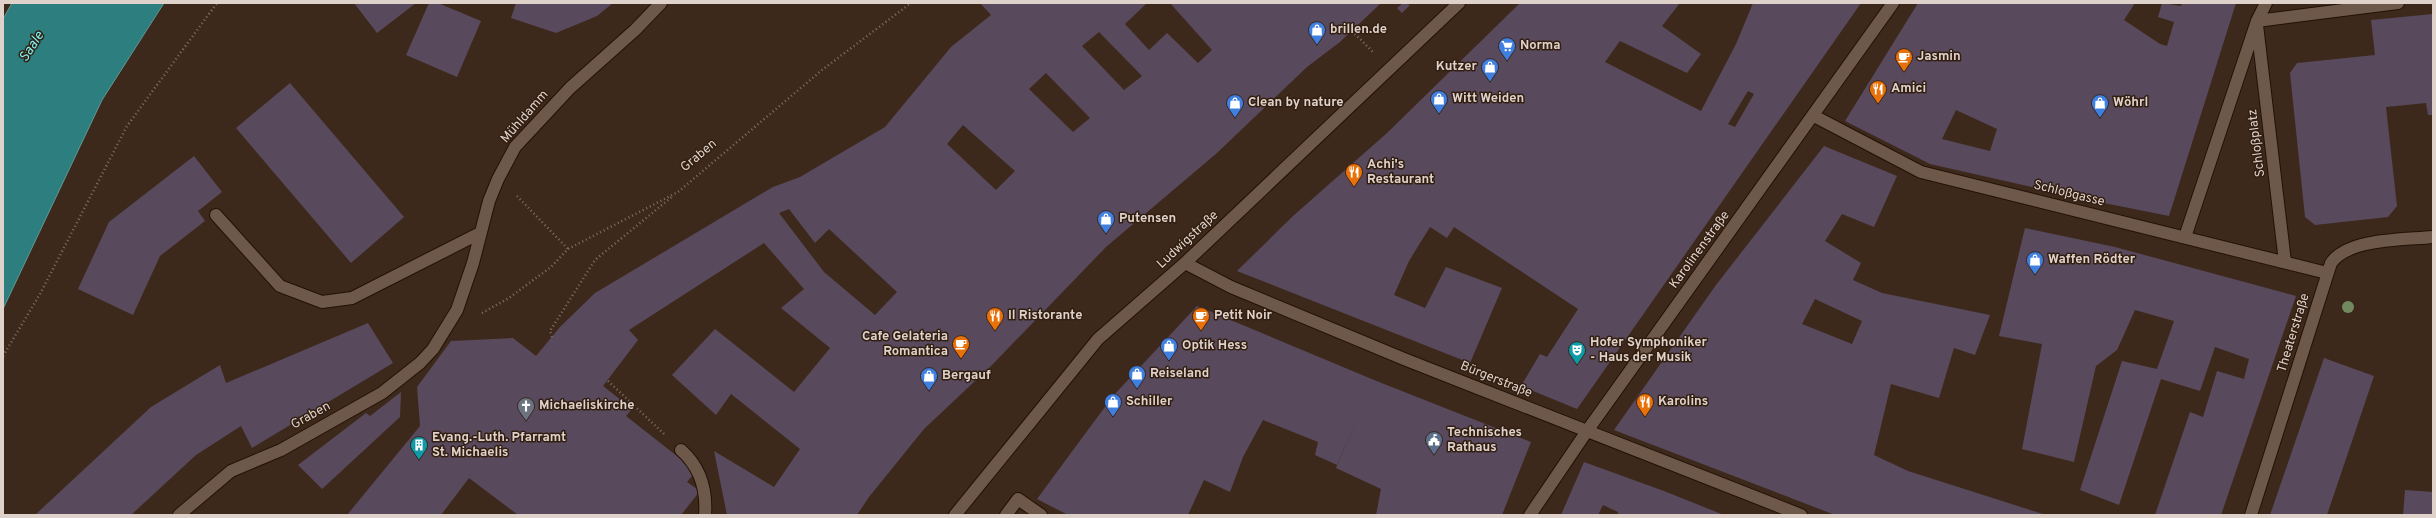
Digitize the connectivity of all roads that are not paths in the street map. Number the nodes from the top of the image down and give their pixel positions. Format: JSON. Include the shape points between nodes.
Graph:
{"nodes":[{"id":1,"x":661,"y":3,"type":"edge"},
{"id":2,"x":1459,"y":3,"type":"edge"},
{"id":3,"x":1893,"y":3,"type":"edge"},
{"id":4,"x":2266,"y":3,"type":"edge"},
{"id":5,"x":2398,"y":3,"type":"edge"},
{"id":6,"x":2257,"y":21,"type":"junction"},
{"id":7,"x":1814,"y":116,"type":"junction"},
{"id":8,"x":216,"y":215,"type":"dead end"},
{"id":9,"x":480,"y":233,"type":"junction"},
{"id":10,"x":2184,"y":237,"type":"junction"},
{"id":11,"x":2433,"y":237,"type":"edge"},
{"id":12,"x":2285,"y":262,"type":"junction"},
{"id":13,"x":1185,"y":263,"type":"junction"},
{"id":14,"x":2327,"y":273,"type":"junction"},
{"id":15,"x":447,"y":328,"type":"joint"},
{"id":16,"x":1587,"y":431,"type":"junction"},
{"id":17,"x":681,"y":450,"type":"road end"},
{"id":18,"x":179,"y":515,"type":"edge"},
{"id":19,"x":704,"y":515,"type":"edge"},
{"id":20,"x":955,"y":515,"type":"edge"},
{"id":21,"x":1006,"y":515,"type":"edge"},
{"id":22,"x":1041,"y":515,"type":"edge"},
{"id":23,"x":1530,"y":515,"type":"edge"},
{"id":24,"x":1801,"y":515,"type":"edge"},
{"id":25,"x":2251,"y":515,"type":"edge"}],
"edges":[{"from":1,"to":9,"type":"street","name":"Mühldamm","via":[[570,88],[515,147],[498,179]]},
{"from":2,"to":13,"type":"street","name":"Ludwigstraße"},
{"from":3,"to":7,"type":"street","name":"Karolinenstraße"},
{"from":4,"to":6,"type":"street","name":"Schloßplatz"},
{"from":5,"to":6,"type":"street"},
{"from":6,"to":10,"type":"street","name":"Schloßplatz"},
{"from":6,"to":12,"type":"street","name":"Schloßplatz"},
{"from":7,"to":10,"type":"street","name":"Schloßgasse","via":[[1922,172]]},
{"from":7,"to":16,"type":"street","name":"Karolinenstraße"},
{"from":8,"to":9,"type":"street","via":[[280,286],[322,302],[352,298]]},
{"from":9,"to":15,"type":"street","name":"Mühldamm","via":[[465,290]]},
{"from":10,"to":12,"type":"street","name":"Schloßgasse"},
{"from":11,"to":14,"type":"street","name":"Theaterstraße","via":[[2351,248],[2335,258]]},
{"from":12,"to":14,"type":"street","name":"Schloßgasse"},
{"from":13,"to":16,"type":"street","name":"Bürgerstraße","via":[[1231,287]]},
{"from":13,"to":20,"type":"street","name":"Ludwigstraße","via":[[1098,340]]},
{"from":14,"to":25,"type":"street","name":"Theaterstraße"},
{"from":15,"to":18,"type":"street","name":"Graben","via":[[420,363],[382,393],[281,450],[230,471]]},
{"from":16,"to":23,"type":"street","name":"Karolinenstraße"},
{"from":16,"to":24,"type":"street","name":"Bürgerstraße"},
{"from":17,"to":19,"type":"street","via":[[692,460],[700,473],[705,500]]},
{"from":21,"to":22,"type":"street","via":[[1018,499]]}]}
